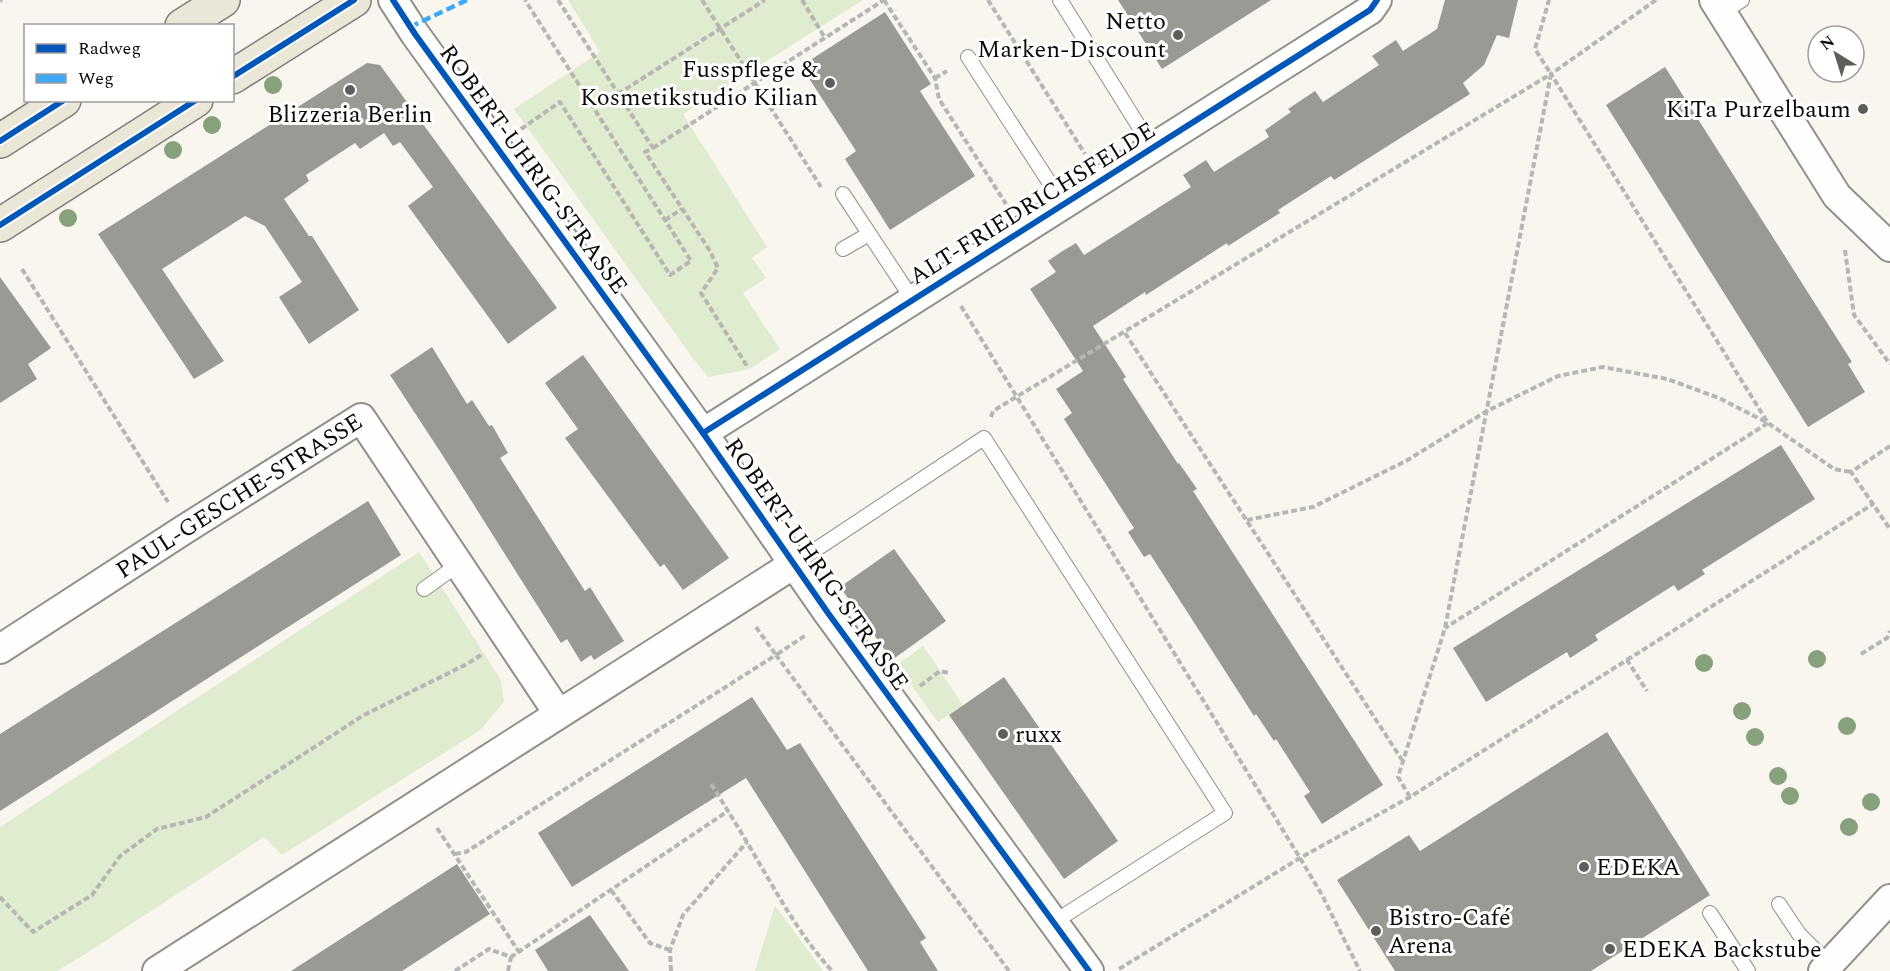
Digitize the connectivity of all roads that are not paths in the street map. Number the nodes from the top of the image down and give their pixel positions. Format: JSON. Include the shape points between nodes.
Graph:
{"nodes":[{"id":1,"x":223,"y":0,"type":"edge"},
{"id":2,"x":354,"y":0,"type":"edge"},
{"id":3,"x":393,"y":0,"type":"edge"},
{"id":4,"x":1060,"y":0,"type":"edge"},
{"id":5,"x":1377,"y":0,"type":"edge"},
{"id":6,"x":1726,"y":4,"type":"edge"},
{"id":7,"x":185,"y":24,"type":"edge"},
{"id":8,"x":968,"y":57,"type":"dead end"},
{"id":9,"x":234,"y":76,"type":"edge"},
{"id":10,"x":60,"y":102,"type":"edge"},
{"id":11,"x":193,"y":102,"type":"edge"},
{"id":12,"x":0,"y":141,"type":"edge"},
{"id":13,"x":1153,"y":148,"type":"junction"},
{"id":14,"x":843,"y":194,"type":"dead end"},
{"id":15,"x":1064,"y":205,"type":"junction"},
{"id":16,"x":0,"y":225,"type":"edge"},
{"id":17,"x":869,"y":234,"type":"junction"},
{"id":18,"x":1890,"y":247,"type":"edge"},
{"id":19,"x":843,"y":249,"type":"dead end"},
{"id":20,"x":913,"y":300,"type":"junction"},
{"id":21,"x":703,"y":433,"type":"junction"},
{"id":22,"x":459,"y":564,"type":"junction"},
{"id":23,"x":794,"y":564,"type":"junction"},
{"id":24,"x":424,"y":589,"type":"dead end"},
{"id":25,"x":0,"y":649,"type":"edge"},
{"id":26,"x":558,"y":713,"type":"junction"},
{"id":27,"x":1779,"y":904,"type":"dead end"},
{"id":28,"x":1885,"y":912,"type":"edge"},
{"id":29,"x":1710,"y":913,"type":"dead end"},
{"id":30,"x":1054,"y":922,"type":"junction"},
{"id":31,"x":1826,"y":968,"type":"edge"},
{"id":32,"x":157,"y":971,"type":"edge"},
{"id":33,"x":1089,"y":971,"type":"edge"},
{"id":34,"x":1748,"y":971,"type":"edge"}],
"edges":[{"from":1,"to":7,"type":"main road"},
{"from":2,"to":9,"type":"main road"},
{"from":3,"to":21,"type":"street","name":"ROBERT-UHRIG-STRASSE"},
{"from":4,"to":13,"type":"lane"},
{"from":5,"to":13,"type":"street","name":"ALT-FRIEDRICHSFELDE","via":[[1370,10]]},
{"from":6,"to":18,"type":"street","via":[[1837,196]]},
{"from":8,"to":15,"type":"lane"},
{"from":10,"to":12,"type":"main road"},
{"from":11,"to":16,"type":"main road"},
{"from":13,"to":15,"type":"street","name":"ALT-FRIEDRICHSFELDE"},
{"from":14,"to":17,"type":"lane"},
{"from":15,"to":20,"type":"street","name":"ALT-FRIEDRICHSFELDE"},
{"from":17,"to":19,"type":"lane"},
{"from":17,"to":20,"type":"lane"},
{"from":20,"to":21,"type":"street","name":"ALT-FRIEDRICHSFELDE"},
{"from":21,"to":23,"type":"street","name":"ROBERT-UHRIG-STRASSE"},
{"from":22,"to":24,"type":"lane"},
{"from":22,"to":25,"type":"street","name":"PAUL-GESCHE-STRASSE","via":[[361,418]]},
{"from":22,"to":26,"type":"street","name":"PAUL-GESCHE-STRASSE"},
{"from":23,"to":26,"type":"street"},
{"from":23,"to":30,"type":"street","name":"ROBERT-UHRIG-STRASSE"},
{"from":23,"to":30,"type":"lane","name":"ROBERT-UHRIG-STRASSE","via":[[984,438],[1225,813]]},
{"from":26,"to":32,"type":"street"},
{"from":27,"to":31,"type":"lane"},
{"from":28,"to":31,"type":"street"},
{"from":29,"to":34,"type":"lane"},
{"from":30,"to":33,"type":"street","name":"ROBERT-UHRIG-STRASSE"}]}
